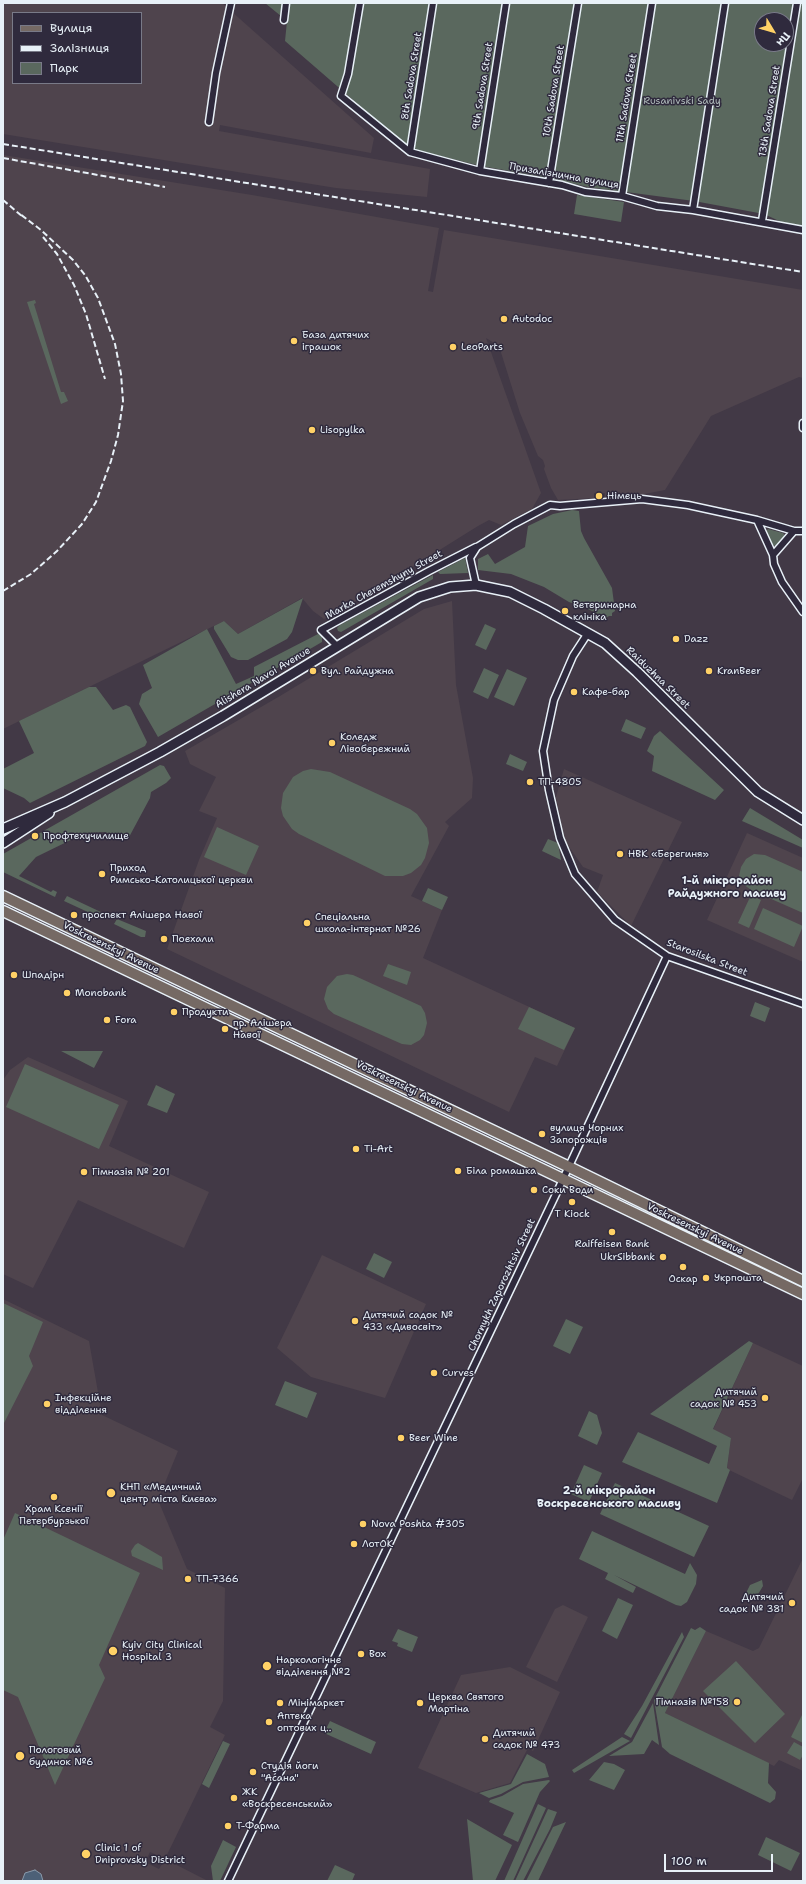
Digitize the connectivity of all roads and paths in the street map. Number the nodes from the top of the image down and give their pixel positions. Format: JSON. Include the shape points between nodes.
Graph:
{"nodes":[{"id":1,"x":231,"y":3,"type":"edge"},
{"id":2,"x":286,"y":3,"type":"edge"},
{"id":3,"x":360,"y":3,"type":"edge"},
{"id":4,"x":433,"y":3,"type":"edge"},
{"id":5,"x":506,"y":3,"type":"edge"},
{"id":6,"x":578,"y":3,"type":"edge"},
{"id":7,"x":652,"y":3,"type":"edge"},
{"id":8,"x":725,"y":3,"type":"edge"},
{"id":9,"x":797,"y":3,"type":"edge"},
{"id":10,"x":284,"y":20,"type":"dead end"},
{"id":11,"x":209,"y":122,"type":"dead end"},
{"id":12,"x":410,"y":152,"type":"junction"},
{"id":13,"x":480,"y":171,"type":"junction"},
{"id":14,"x":549,"y":183,"type":"junction"},
{"id":15,"x":622,"y":196,"type":"junction"},
{"id":16,"x":694,"y":210,"type":"junction"},
{"id":17,"x":762,"y":221,"type":"junction"},
{"id":18,"x":803,"y":230,"type":"edge"},
{"id":19,"x":803,"y":423,"type":"edge"},
{"id":20,"x":803,"y":428,"type":"edge"},
{"id":21,"x":757,"y":520,"type":"junction"},
{"id":22,"x":794,"y":531,"type":"junction"},
{"id":23,"x":803,"y":531,"type":"edge"},
{"id":24,"x":477,"y":547,"type":"junction"},
{"id":25,"x":773,"y":555,"type":"junction"},
{"id":26,"x":476,"y":585,"type":"junction"},
{"id":27,"x":803,"y":612,"type":"edge"},
{"id":28,"x":588,"y":633,"type":"junction"},
{"id":29,"x":337,"y":646,"type":"junction"},
{"id":30,"x":65,"y":802,"type":"junction"},
{"id":31,"x":803,"y":820,"type":"edge"},
{"id":32,"x":3,"y":829,"type":"edge"},
{"id":33,"x":3,"y":843,"type":"edge"},
{"id":34,"x":3,"y":896,"type":"edge"},
{"id":35,"x":3,"y":911,"type":"edge"},
{"id":36,"x":667,"y":956,"type":"junction"},
{"id":37,"x":803,"y":1004,"type":"edge"},
{"id":38,"x":569,"y":1166,"type":"junction"},
{"id":39,"x":563,"y":1179,"type":"junction"},
{"id":40,"x":803,"y":1281,"type":"edge"},
{"id":41,"x":803,"y":1294,"type":"edge"},
{"id":42,"x":228,"y":1881,"type":"edge"}],
"edges":[{"from":1,"to":11,"type":"street","via":[[216,73]]},
{"from":2,"to":10,"type":"street"},
{"from":3,"to":12,"type":"street","name":"Призалізнична вулиця","via":[[348,74],[341,96]]},
{"from":4,"to":12,"type":"street","name":"8th Sadova Street"},
{"from":5,"to":13,"type":"street","name":"9th Sadova Street"},
{"from":6,"to":14,"type":"street","name":"10th Sadova Street"},
{"from":7,"to":15,"type":"street","name":"11th Sadova Street"},
{"from":8,"to":16,"type":"street"},
{"from":9,"to":17,"type":"street","name":"13th Sadova Street"},
{"from":12,"to":13,"type":"street","name":"Призалізнична вулиця"},
{"from":13,"to":14,"type":"street","name":"Призалізнична вулиця"},
{"from":14,"to":15,"type":"street","name":"Призалізнична вулиця","via":[[585,192]]},
{"from":15,"to":16,"type":"street","name":"Призалізнична вулиця","via":[[657,206]]},
{"from":16,"to":17,"type":"street","name":"Призалізнична вулиця"},
{"from":17,"to":18,"type":"street","name":"Призалізнична вулиця"},
{"from":19,"to":20,"type":"street"},
{"from":21,"to":22,"type":"street","name":"Marka Cheremshyny Street"},
{"from":21,"to":24,"type":"street","name":"Marka Cheremshyny Street","via":[[688,505],[642,499],[550,505]]},
{"from":21,"to":25,"type":"street"},
{"from":22,"to":23,"type":"street","name":"Marka Cheremshyny Street"},
{"from":22,"to":25,"type":"street"},
{"from":24,"to":26,"type":"street","via":[[470,558]]},
{"from":24,"to":29,"type":"street","name":"Marka Cheremshyny Street","via":[[321,630]]},
{"from":25,"to":27,"type":"street","via":[[782,582]]},
{"from":26,"to":28,"type":"street","name":"Raiduzhna Street","via":[[510,592]]},
{"from":26,"to":29,"type":"street","name":"Alishera Navoi Avenue","via":[[450,587],[419,597]]},
{"from":28,"to":31,"type":"street","name":"Raiduzhna Street","via":[[605,643],[637,672],[758,792]]},
{"from":28,"to":36,"type":"street","name":"Starosilska Street","via":[[573,656],[554,700],[544,751],[560,838],[575,874],[615,920]]},
{"from":29,"to":30,"type":"street","name":"Alishera Navoi Avenue","via":[[160,752]]},
{"from":30,"to":32,"type":"street","name":"Alishera Navoi Avenue"},
{"from":30,"to":33,"type":"street","name":"Alishera Navoi Avenue"},
{"from":34,"to":38,"type":"main road","name":"Voskresenskyi Avenue"},
{"from":35,"to":39,"type":"main road","name":"Voskresenskyi Avenue"},
{"from":36,"to":37,"type":"street","name":"Starosilska Street"},
{"from":36,"to":38,"type":"street","name":"Chornykh Zaporozhtsiv Street"},
{"from":38,"to":39,"type":"street","name":"Chornykh Zaporozhtsiv Street"},
{"from":38,"to":40,"type":"main road","name":"Voskresenskyi Avenue"},
{"from":39,"to":41,"type":"main road","name":"Voskresenskyi Avenue"},
{"from":39,"to":42,"type":"street","name":"Chornykh Zaporozhtsiv Street"}]}
